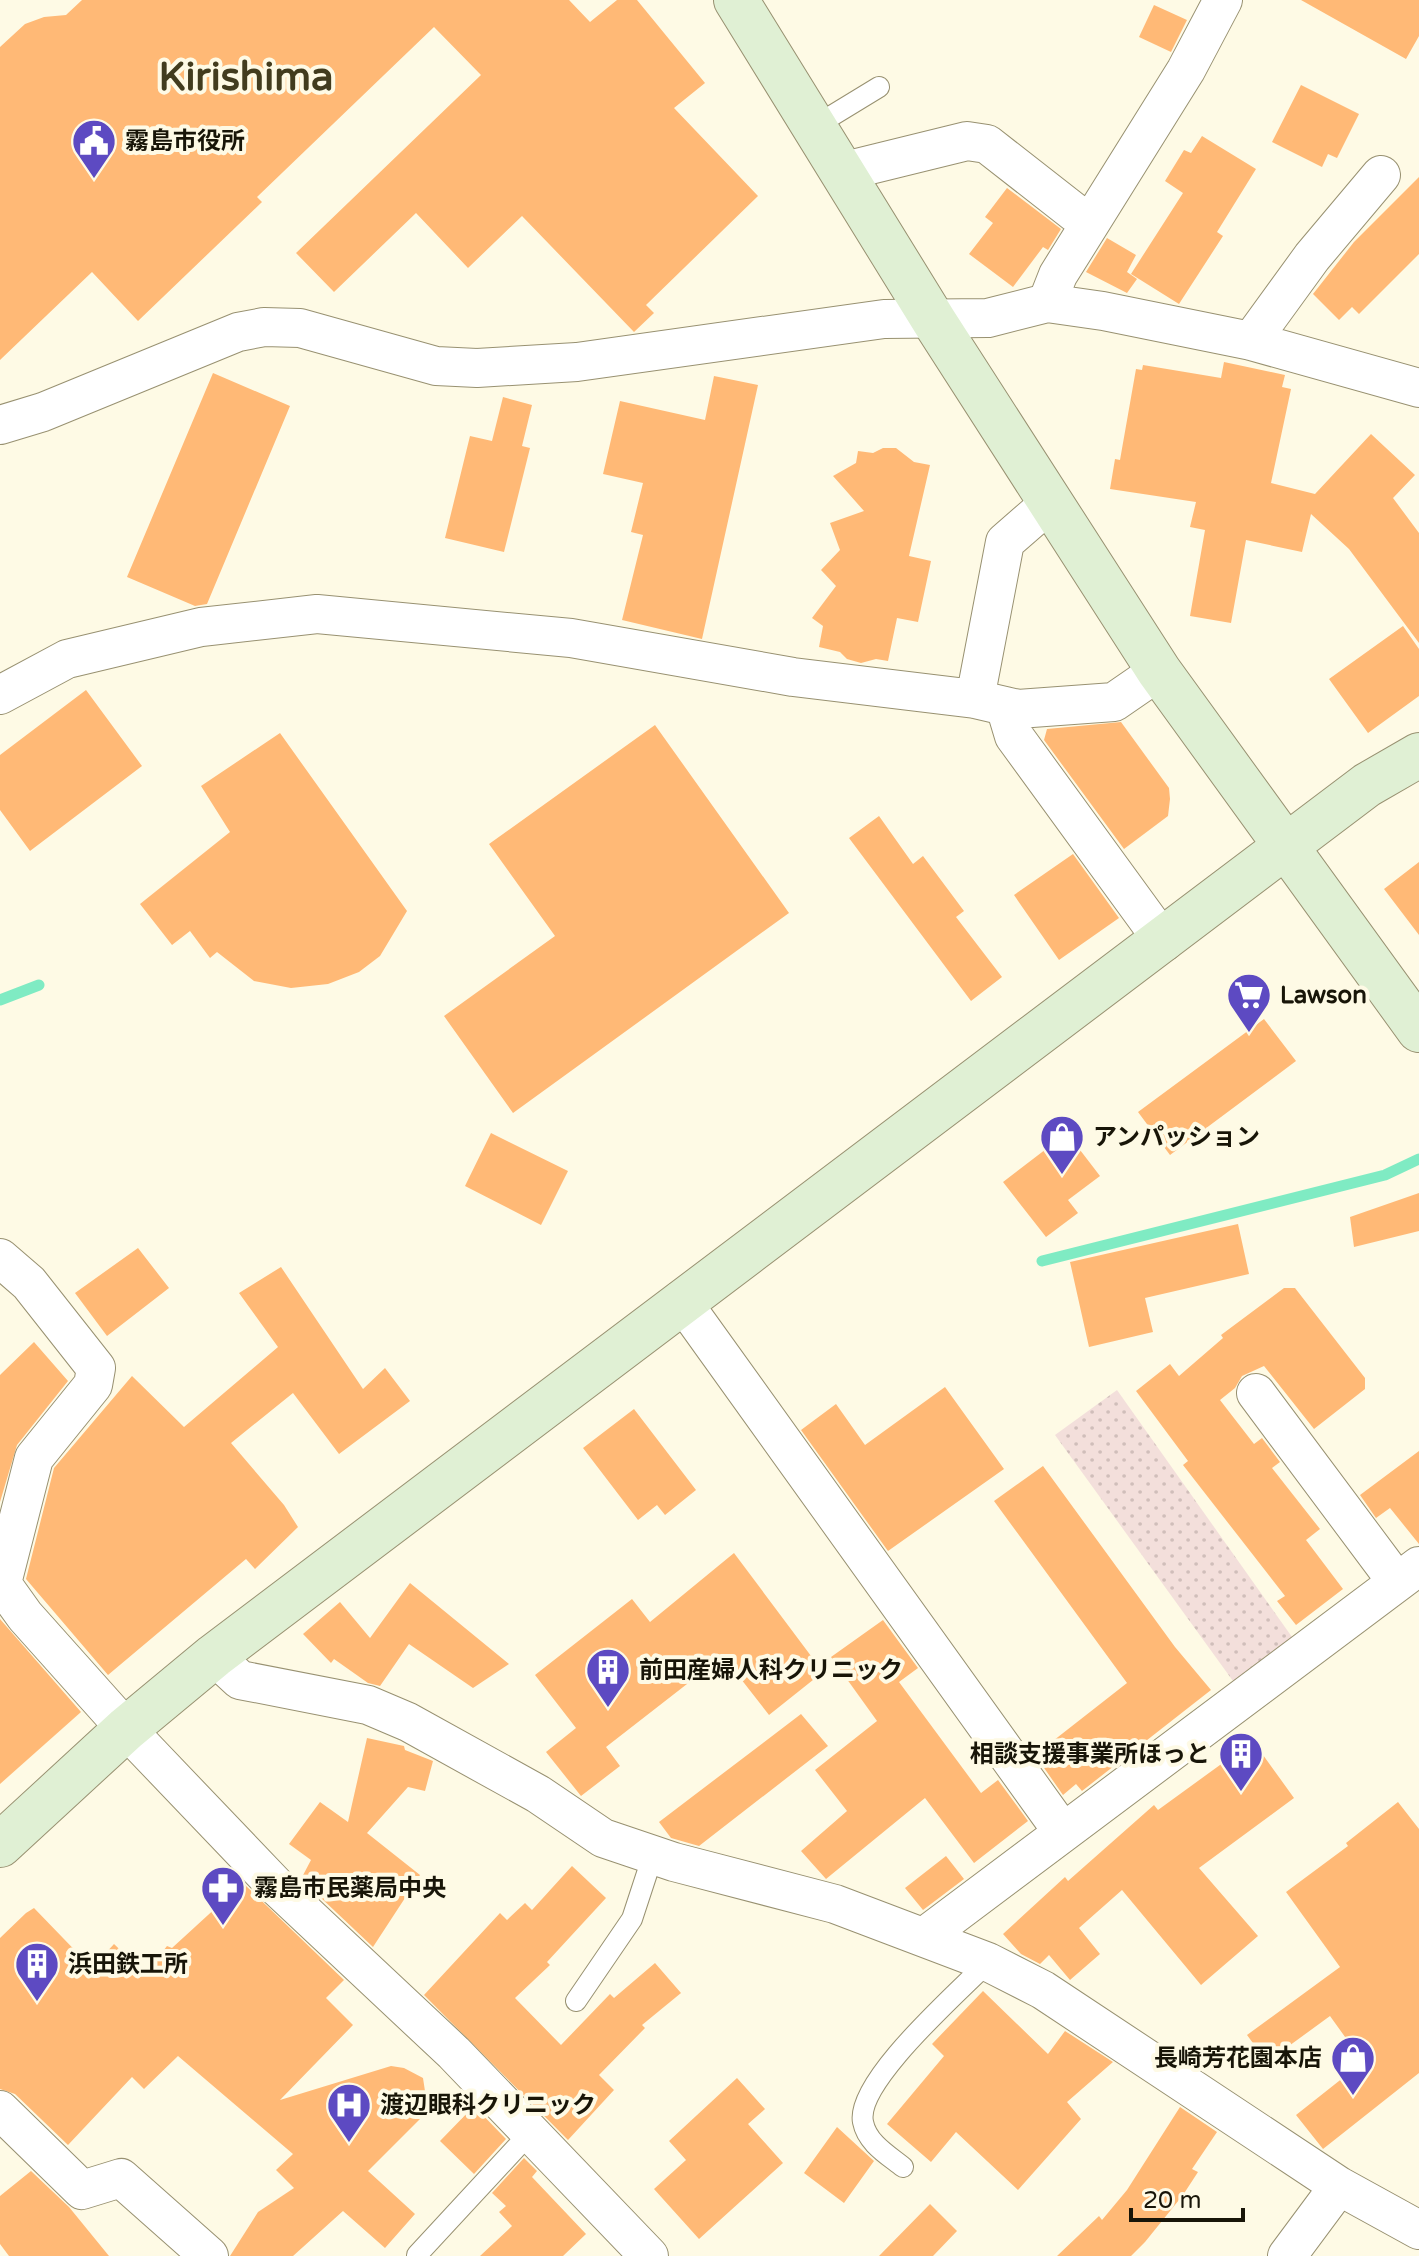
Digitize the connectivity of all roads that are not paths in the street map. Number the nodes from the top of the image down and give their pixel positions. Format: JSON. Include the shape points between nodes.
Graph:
{"nodes":[{"id":1,"x":736,"y":0,"type":"edge"},
{"id":2,"x":1223,"y":0,"type":"edge"},
{"id":3,"x":879,"y":87,"type":"dead end"},
{"id":4,"x":815,"y":126,"type":"junction"},
{"id":5,"x":841,"y":172,"type":"junction"},
{"id":6,"x":1381,"y":175,"type":"dead end"},
{"id":7,"x":1088,"y":223,"type":"junction"},
{"id":8,"x":1047,"y":303,"type":"junction"},
{"id":9,"x":934,"y":321,"type":"junction"},
{"id":10,"x":1251,"y":341,"type":"junction"},
{"id":11,"x":1419,"y":388,"type":"edge"},
{"id":12,"x":0,"y":425,"type":"edge"},
{"id":13,"x":1051,"y":502,"type":"junction"},
{"id":14,"x":1159,"y":671,"type":"junction"},
{"id":15,"x":0,"y":695,"type":"edge"},
{"id":16,"x":990,"y":702,"type":"junction"},
{"id":17,"x":1419,"y":755,"type":"edge"},
{"id":18,"x":1286,"y":850,"type":"junction"},
{"id":19,"x":1164,"y":942,"type":"junction"},
{"id":20,"x":1419,"y":1030,"type":"edge"},
{"id":21,"x":0,"y":1258,"type":"edge"},
{"id":22,"x":681,"y":1300,"type":"junction"},
{"id":23,"x":1256,"y":1393,"type":"dead end"},
{"id":24,"x":1408,"y":1574,"type":"edge"},
{"id":25,"x":1,"y":1585,"type":"edge"},
{"id":26,"x":214,"y":1656,"type":"junction"},
{"id":27,"x":126,"y":1729,"type":"junction"},
{"id":28,"x":1062,"y":1831,"type":"junction"},
{"id":29,"x":0,"y":1845,"type":"edge"},
{"id":30,"x":653,"y":1855,"type":"junction"},
{"id":31,"x":924,"y":1937,"type":"junction"},
{"id":32,"x":988,"y":1962,"type":"junction"},
{"id":33,"x":576,"y":2001,"type":"dead end"},
{"id":34,"x":0,"y":2110,"type":"edge"},
{"id":35,"x":529,"y":2134,"type":"junction"},
{"id":36,"x":903,"y":2167,"type":"dead end"},
{"id":37,"x":1339,"y":2186,"type":"junction"},
{"id":38,"x":1419,"y":2230,"type":"edge"},
{"id":39,"x":417,"y":2255,"type":"edge"},
{"id":40,"x":209,"y":2256,"type":"edge"},
{"id":41,"x":649,"y":2256,"type":"edge"},
{"id":42,"x":1287,"y":2256,"type":"edge"}],
"edges":[{"from":1,"to":4,"type":"street"},
{"from":2,"to":7,"type":"street","via":[[1186,70]]},
{"from":3,"to":4,"type":"lane"},
{"from":4,"to":5,"type":"street"},
{"from":5,"to":7,"type":"street","via":[[967,141],[987,144]]},
{"from":5,"to":9,"type":"street"},
{"from":6,"to":10,"type":"street"},
{"from":7,"to":8,"type":"street"},
{"from":8,"to":9,"type":"street","via":[[988,318]]},
{"from":8,"to":10,"type":"street"},
{"from":9,"to":12,"type":"street","via":[[884,319],[577,362],[477,368],[436,366],[300,328],[264,327],[238,332]]},
{"from":9,"to":13,"type":"street"},
{"from":10,"to":11,"type":"street"},
{"from":13,"to":14,"type":"street"},
{"from":13,"to":16,"type":"street","via":[[1005,542]]},
{"from":14,"to":16,"type":"street","via":[[1114,702],[1018,709]]},
{"from":14,"to":18,"type":"street"},
{"from":15,"to":16,"type":"street","via":[[67,659],[201,627],[317,614],[571,638],[793,677]]},
{"from":16,"to":19,"type":"street"},
{"from":17,"to":18,"type":"street","via":[[1367,785]]},
{"from":18,"to":19,"type":"street"},
{"from":18,"to":20,"type":"street"},
{"from":19,"to":22,"type":"street"},
{"from":21,"to":25,"type":"street","via":[[29,1283],[96,1368],[93,1385],[34,1458]]},
{"from":22,"to":26,"type":"street"},
{"from":22,"to":28,"type":"street"},
{"from":23,"to":24,"type":"street"},
{"from":24,"to":28,"type":"street"},
{"from":25,"to":27,"type":"street"},
{"from":26,"to":27,"type":"street"},
{"from":26,"to":30,"type":"street","via":[[240,1680],[368,1705],[408,1722],[538,1794],[603,1838]]},
{"from":27,"to":29,"type":"street"},
{"from":27,"to":35,"type":"street","via":[[276,1886],[454,2053]]},
{"from":28,"to":31,"type":"street"},
{"from":30,"to":31,"type":"street","via":[[835,1904]]},
{"from":30,"to":33,"type":"lane","via":[[632,1919]]},
{"from":31,"to":32,"type":"street"},
{"from":32,"to":36,"type":"lane","via":[[898,2052],[862,2102],[863,2124],[874,2144]]},
{"from":32,"to":37,"type":"street","via":[[1043,1990]]},
{"from":34,"to":40,"type":"street","via":[[82,2190],[121,2178]]},
{"from":35,"to":39,"type":"lane"},
{"from":35,"to":41,"type":"street"},
{"from":37,"to":38,"type":"street"},
{"from":37,"to":42,"type":"street"}]}
